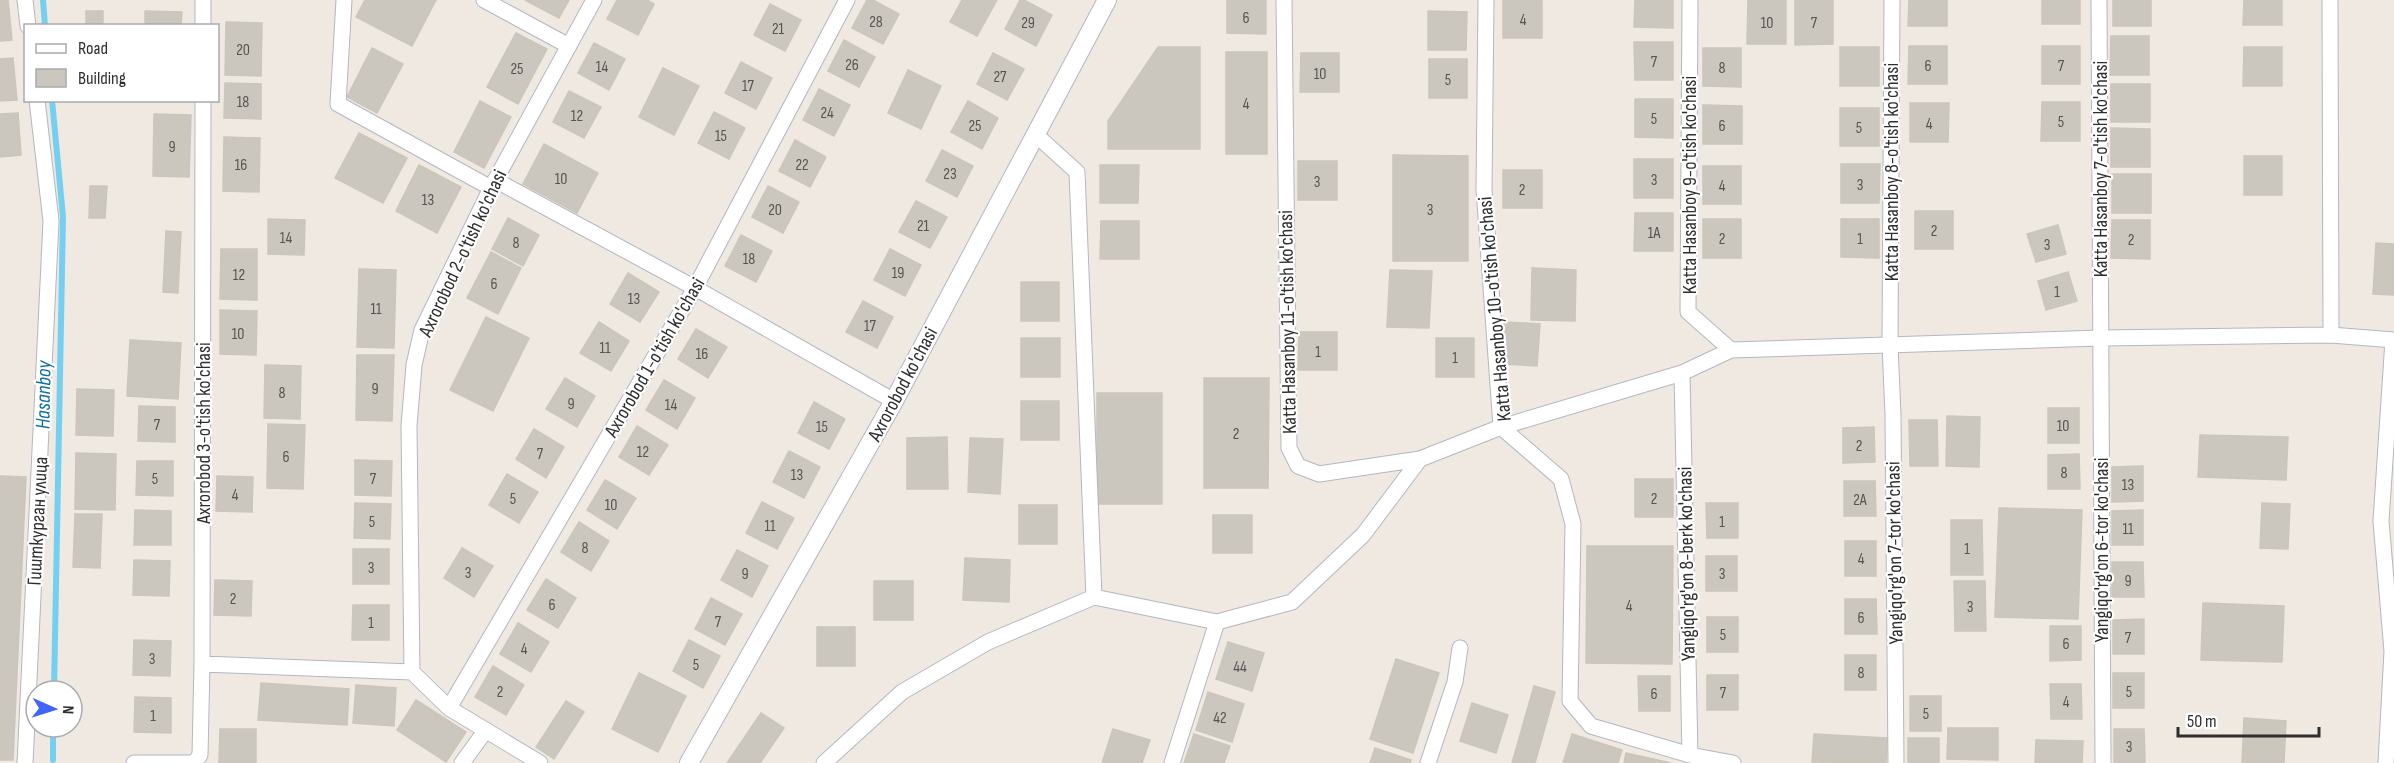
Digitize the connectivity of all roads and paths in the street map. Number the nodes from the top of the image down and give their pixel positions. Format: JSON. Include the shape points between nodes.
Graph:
{"nodes":[{"id":1,"x":25,"y":0,"type":"edge"},
{"id":2,"x":203,"y":0,"type":"edge"},
{"id":3,"x":344,"y":0,"type":"edge"},
{"id":4,"x":484,"y":0,"type":"edge"},
{"id":5,"x":594,"y":0,"type":"edge"},
{"id":6,"x":847,"y":0,"type":"edge"},
{"id":7,"x":1107,"y":0,"type":"edge"},
{"id":8,"x":1284,"y":0,"type":"edge"},
{"id":9,"x":1486,"y":0,"type":"edge"},
{"id":10,"x":1690,"y":0,"type":"edge"},
{"id":11,"x":1892,"y":0,"type":"edge"},
{"id":12,"x":2099,"y":0,"type":"edge"},
{"id":13,"x":2330,"y":0,"type":"edge"},
{"id":14,"x":28,"y":24,"type":"edge"},
{"id":15,"x":203,"y":24,"type":"edge"},
{"id":16,"x":569,"y":46,"type":"junction"},
{"id":17,"x":37,"y":102,"type":"edge"},
{"id":18,"x":203,"y":102,"type":"edge"},
{"id":19,"x":1035,"y":134,"type":"junction"},
{"id":20,"x":493,"y":184,"type":"junction"},
{"id":21,"x":694,"y":288,"type":"junction"},
{"id":22,"x":2331,"y":335,"type":"junction"},
{"id":23,"x":2100,"y":338,"type":"junction"},
{"id":24,"x":2393,"y":340,"type":"edge"},
{"id":25,"x":1890,"y":344,"type":"junction"},
{"id":26,"x":1731,"y":350,"type":"junction"},
{"id":27,"x":1682,"y":373,"type":"junction"},
{"id":28,"x":894,"y":400,"type":"junction"},
{"id":29,"x":2391,"y":424,"type":"edge"},
{"id":30,"x":1501,"y":428,"type":"junction"},
{"id":31,"x":1420,"y":459,"type":"junction"},
{"id":32,"x":1094,"y":597,"type":"junction"},
{"id":33,"x":1216,"y":622,"type":"junction"},
{"id":34,"x":1460,"y":648,"type":"dead end"},
{"id":35,"x":202,"y":664,"type":"junction"},
{"id":36,"x":412,"y":672,"type":"junction"},
{"id":37,"x":449,"y":708,"type":"junction"},
{"id":38,"x":486,"y":730,"type":"junction"},
{"id":39,"x":1690,"y":755,"type":"junction"},
{"id":40,"x":25,"y":763,"type":"edge"},
{"id":41,"x":134,"y":763,"type":"edge"},
{"id":42,"x":193,"y":763,"type":"edge"},
{"id":43,"x":462,"y":763,"type":"edge"},
{"id":44,"x":540,"y":763,"type":"edge"},
{"id":45,"x":689,"y":763,"type":"edge"},
{"id":46,"x":824,"y":763,"type":"edge"},
{"id":47,"x":1172,"y":763,"type":"edge"},
{"id":48,"x":1428,"y":763,"type":"edge"},
{"id":49,"x":1733,"y":763,"type":"edge"},
{"id":50,"x":1896,"y":763,"type":"edge"},
{"id":51,"x":2103,"y":763,"type":"edge"},
{"id":52,"x":2386,"y":763,"type":"edge"}],
"edges":[{"from":1,"to":14,"type":"street"},
{"from":2,"to":15,"type":"street"},
{"from":3,"to":20,"type":"street","via":[[338,104]]},
{"from":4,"to":16,"type":"street"},
{"from":5,"to":16,"type":"street","name":"Axrorobod 2-o'tish ko'chasi"},
{"from":6,"to":21,"type":"street","name":"Axrorobod 1-o'tish ko'chasi"},
{"from":7,"to":19,"type":"street","name":"Axrorobod ko'chasi"},
{"from":8,"to":31,"type":"street","name":"Katta Hasanboy 11-o'tish ko'chasi","via":[[1289,448],[1298,466],[1319,474]]},
{"from":9,"to":30,"type":"street","name":"Katta Hasanboy 10-o'tish ko'chasi","via":[[1484,189]]},
{"from":10,"to":26,"type":"street","name":"Katta Hasanboy 9-o'tish ko'chasi","via":[[1688,312]]},
{"from":11,"to":25,"type":"street","name":"Katta Hasanboy 8-o'tish ko'chasi"},
{"from":12,"to":23,"type":"street","name":"Katta Hasanboy 7-o'tish ko'chasi"},
{"from":13,"to":22,"type":"street"},
{"from":16,"to":20,"type":"street","name":"Axrorobod 2-o'tish ko'chasi"},
{"from":17,"to":40,"type":"street","name":"Гишткурган улица","via":[[51,221]]},
{"from":18,"to":35,"type":"street","name":"Axrorobod 3-o'tish ko'chasi"},
{"from":19,"to":28,"type":"street","name":"Axrorobod ko'chasi"},
{"from":19,"to":32,"type":"street","via":[[1077,172]]},
{"from":20,"to":21,"type":"street"},
{"from":20,"to":36,"type":"street","name":"Axrorobod 2-o'tish ko'chasi","via":[[422,330],[414,364],[409,426]]},
{"from":21,"to":28,"type":"street"},
{"from":21,"to":37,"type":"street","name":"Axrorobod 1-o'tish ko'chasi"},
{"from":22,"to":23,"type":"street"},
{"from":22,"to":24,"type":"street"},
{"from":23,"to":25,"type":"street"},
{"from":23,"to":51,"type":"street","name":"Yangiqo'rg'on 6-tor ko'chasi"},
{"from":24,"to":29,"type":"street"},
{"from":25,"to":26,"type":"street"},
{"from":25,"to":50,"type":"street","name":"Yangiqo'rg'on 7-tor ko'chasi"},
{"from":26,"to":27,"type":"street","name":"Katta Hasanboy 11-o'tish ko'chasi"},
{"from":27,"to":30,"type":"street","name":"Katta Hasanboy 11-o'tish ko'chasi"},
{"from":27,"to":39,"type":"street","name":"Yangiqo'rg'on 8-berk ko'chasi"},
{"from":28,"to":45,"type":"street","name":"Axrorobod ko'chasi"},
{"from":29,"to":52,"type":"street","via":[[2381,522],[2392,651]]},
{"from":30,"to":31,"type":"street","name":"Katta Hasanboy 11-o'tish ko'chasi"},
{"from":30,"to":39,"type":"street","name":"Katta Hasanboy 10-o'tish ko'chasi","via":[[1561,479],[1573,524],[1570,701],[1591,726]]},
{"from":31,"to":33,"type":"street","via":[[1363,535],[1292,602]]},
{"from":32,"to":33,"type":"street"},
{"from":32,"to":46,"type":"street","via":[[988,642],[902,692]]},
{"from":33,"to":47,"type":"street"},
{"from":34,"to":48,"type":"street","via":[[1455,682]]},
{"from":35,"to":36,"type":"street"},
{"from":35,"to":42,"type":"street","name":"Axrorobod 3-o'tish ko'chasi","via":[[200,755]]},
{"from":36,"to":37,"type":"street"},
{"from":37,"to":38,"type":"street"},
{"from":38,"to":43,"type":"street"},
{"from":38,"to":44,"type":"street"},
{"from":39,"to":49,"type":"street"},
{"from":41,"to":42,"type":"street","name":"Axrorobod 3-o'tish ko'chasi"}]}
